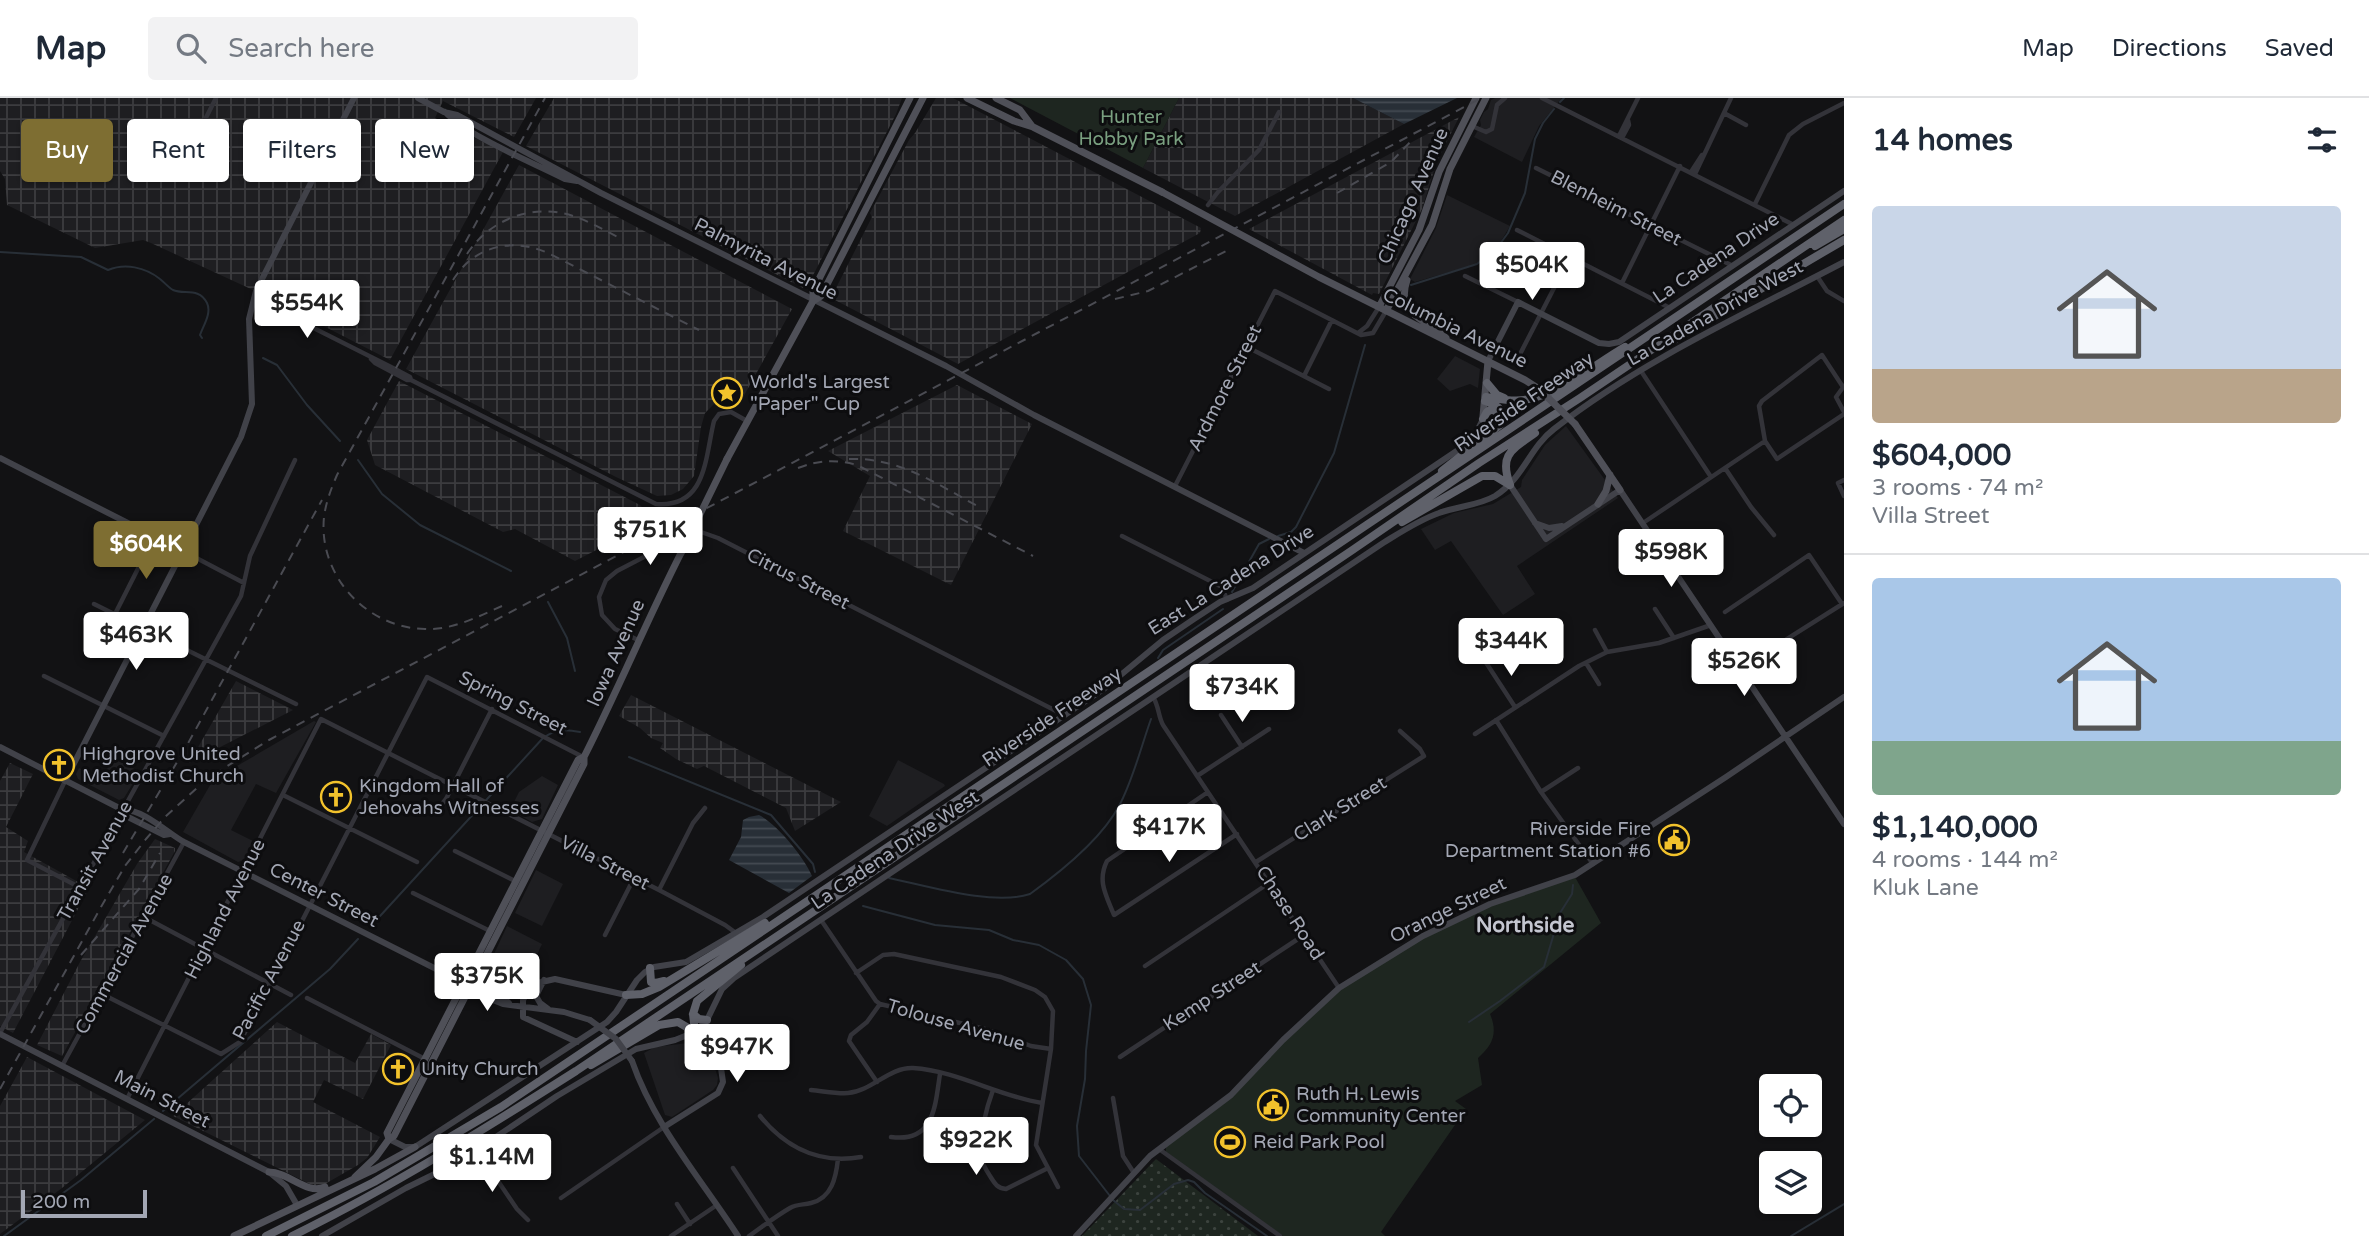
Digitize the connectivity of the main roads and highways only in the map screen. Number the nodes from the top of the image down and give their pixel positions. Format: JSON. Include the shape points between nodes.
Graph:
{"nodes":[{"id":1,"x":354,"y":98,"type":"edge"},
{"id":2,"x":418,"y":98,"type":"edge"},
{"id":3,"x":910,"y":98,"type":"edge"},
{"id":4,"x":923,"y":98,"type":"edge"},
{"id":5,"x":967,"y":98,"type":"edge"},
{"id":6,"x":996,"y":98,"type":"edge"},
{"id":7,"x":1475,"y":98,"type":"edge"},
{"id":8,"x":1486,"y":98,"type":"edge"},
{"id":9,"x":1463,"y":122,"type":"junction"},
{"id":10,"x":1471,"y":126,"type":"junction"},
{"id":11,"x":1033,"y":127,"type":"junction"},
{"id":12,"x":1844,"y":191,"type":"edge"},
{"id":13,"x":1844,"y":204,"type":"edge"},
{"id":14,"x":1844,"y":220,"type":"edge"},
{"id":15,"x":1844,"y":229,"type":"edge"},
{"id":16,"x":1844,"y":240,"type":"edge"},
{"id":17,"x":1416,"y":256,"type":"junction"},
{"id":18,"x":1844,"y":261,"type":"edge"},
{"id":19,"x":1746,"y":287,"type":"junction"},
{"id":20,"x":813,"y":301,"type":"junction"},
{"id":21,"x":1382,"y":309,"type":"junction"},
{"id":22,"x":1650,"y":336,"type":"junction"},
{"id":23,"x":1451,"y":343,"type":"junction"},
{"id":24,"x":1488,"y":361,"type":"junction"},
{"id":25,"x":1608,"y":378,"type":"junction"},
{"id":26,"x":1487,"y":383,"type":"junction"},
{"id":27,"x":1580,"y":398,"type":"junction"},
{"id":28,"x":1486,"y":399,"type":"junction"},
{"id":29,"x":1510,"y":401,"type":"junction"},
{"id":30,"x":1483,"y":419,"type":"junction"},
{"id":31,"x":1502,"y":420,"type":"junction"},
{"id":32,"x":0,"y":458,"type":"edge"},
{"id":33,"x":1610,"y":475,"type":"junction"},
{"id":34,"x":1430,"y":483,"type":"junction"},
{"id":35,"x":1510,"y":485,"type":"junction"},
{"id":36,"x":1620,"y":490,"type":"junction"},
{"id":37,"x":1598,"y":504,"type":"junction"},
{"id":38,"x":1535,"y":523,"type":"junction"},
{"id":39,"x":1567,"y":525,"type":"junction"},
{"id":40,"x":183,"y":551,"type":"junction"},
{"id":41,"x":1351,"y":551,"type":"junction"},
{"id":42,"x":1304,"y":553,"type":"junction"},
{"id":43,"x":1844,"y":697,"type":"edge"},
{"id":44,"x":1785,"y":737,"type":"junction"},
{"id":45,"x":0,"y":747,"type":"edge"},
{"id":46,"x":65,"y":780,"type":"junction"},
{"id":47,"x":1844,"y":824,"type":"edge"},
{"id":48,"x":545,"y":833,"type":"junction"},
{"id":49,"x":789,"y":914,"type":"junction"},
{"id":50,"x":796,"y":923,"type":"junction"},
{"id":51,"x":650,"y":968,"type":"junction"},
{"id":52,"x":674,"y":978,"type":"junction"},
{"id":53,"x":544,"y":980,"type":"junction"},
{"id":54,"x":463,"y":984,"type":"junction"},
{"id":55,"x":471,"y":988,"type":"junction"},
{"id":56,"x":608,"y":992,"type":"junction"},
{"id":57,"x":626,"y":995,"type":"junction"},
{"id":58,"x":521,"y":1006,"type":"junction"},
{"id":59,"x":551,"y":1010,"type":"junction"},
{"id":60,"x":616,"y":1012,"type":"junction"},
{"id":61,"x":692,"y":1014,"type":"junction"},
{"id":62,"x":707,"y":1020,"type":"junction"},
{"id":63,"x":695,"y":1032,"type":"junction"},
{"id":64,"x":0,"y":1033,"type":"edge"},
{"id":65,"x":577,"y":1042,"type":"junction"},
{"id":66,"x":429,"y":1061,"type":"junction"},
{"id":67,"x":576,"y":1071,"type":"junction"},
{"id":68,"x":664,"y":1127,"type":"junction"},
{"id":69,"x":388,"y":1139,"type":"junction"},
{"id":70,"x":415,"y":1147,"type":"junction"},
{"id":71,"x":269,"y":1171,"type":"junction"},
{"id":72,"x":355,"y":1177,"type":"junction"},
{"id":73,"x":345,"y":1181,"type":"junction"},
{"id":74,"x":297,"y":1205,"type":"junction"},
{"id":75,"x":338,"y":1214,"type":"junction"},
{"id":76,"x":234,"y":1236,"type":"edge"},
{"id":77,"x":266,"y":1236,"type":"edge"},
{"id":78,"x":292,"y":1236,"type":"edge"},
{"id":79,"x":303,"y":1236,"type":"edge"},
{"id":80,"x":322,"y":1236,"type":"edge"},
{"id":81,"x":738,"y":1236,"type":"edge"},
{"id":82,"x":1076,"y":1236,"type":"edge"}],
"edges":[{"from":1,"to":40,"type":"main road","via":[[254,298],[249,319],[253,392],[248,421]]},
{"from":2,"to":20,"type":"main road","name":"Palmyrita Avenue"},
{"from":3,"to":20,"type":"main road","name":"Iowa Avenue","via":[[813,291]]},
{"from":4,"to":20,"type":"main road","name":"Iowa Avenue","via":[[821,296]]},
{"from":5,"to":11,"type":"main road","name":"Columbia Avenue"},
{"from":6,"to":11,"type":"main road","name":"Columbia Avenue","via":[[1020,110]]},
{"from":7,"to":9,"type":"main road","name":"Chicago Avenue"},
{"from":8,"to":10,"type":"main road","name":"Chicago Avenue"},
{"from":9,"to":10,"type":"main road"},
{"from":9,"to":21,"type":"main road","name":"Chicago Avenue"},
{"from":10,"to":17,"type":"main road","name":"Chicago Avenue"},
{"from":11,"to":21,"type":"main road","name":"Columbia Avenue","bridge":true},
{"from":12,"to":24,"type":"main road","name":"La Cadena Drive","via":[[1619,342],[1602,344],[1518,302]]},
{"from":13,"to":22,"type":"highway","name":"Riverside Freeway"},
{"from":14,"to":19,"type":"highway","name":"Riverside Freeway"},
{"from":15,"to":19,"type":"highway"},
{"from":16,"to":25,"type":"highway"},
{"from":17,"to":21,"type":"main road","name":"Chicago Avenue"},
{"from":17,"to":23,"type":"main road","via":[[1404,290],[1406,304]]},
{"from":18,"to":35,"type":"main road","name":"La Cadena Drive West","via":[[1690,342],[1553,429]]},
{"from":19,"to":25,"type":"highway","name":"Riverside Freeway"},
{"from":20,"to":42,"type":"main road","name":"Palmyrita Avenue"},
{"from":20,"to":48,"type":"main road","name":"Iowa Avenue","bridge":true,"via":[[727,459],[638,640],[584,764]]},
{"from":21,"to":23,"type":"main road","name":"Columbia Avenue"},
{"from":22,"to":29,"type":"highway","via":[[1537,397]]},
{"from":22,"to":34,"type":"highway","name":"Riverside Freeway"},
{"from":23,"to":24,"type":"main road","name":"Columbia Avenue"},
{"from":24,"to":26,"type":"main road"},
{"from":24,"to":33,"type":"main road","name":"Columbia Avenue","bridge":true,"via":[[1539,389],[1575,424]]},
{"from":25,"to":27,"type":"highway","name":"Riverside Freeway"},
{"from":26,"to":28,"type":"main road"},
{"from":26,"to":29,"type":"highway"},
{"from":27,"to":35,"type":"highway","via":[[1509,454],[1504,465]]},
{"from":27,"to":41,"type":"highway","name":"Riverside Freeway"},
{"from":28,"to":29,"type":"highway"},
{"from":28,"to":30,"type":"main road"},
{"from":28,"to":31,"type":"highway","via":[[1499,408]]},
{"from":30,"to":31,"type":"highway","via":[[1489,410],[1495,410]]},
{"from":30,"to":42,"type":"main road","name":"East La Cadena Drive","via":[[1465,444]]},
{"from":31,"to":34,"type":"highway"},
{"from":32,"to":40,"type":"main road"},
{"from":33,"to":36,"type":"main road","name":"Columbia Avenue"},
{"from":33,"to":37,"type":"main road"},
{"from":34,"to":49,"type":"highway","name":"Riverside Freeway"},
{"from":35,"to":38,"type":"main road"},
{"from":35,"to":41,"type":"highway","via":[[1495,476],[1482,476],[1360,550]]},
{"from":35,"to":62,"type":"main road","name":"La Cadena Drive West","via":[[1482,502],[1431,515],[1383,543],[1153,696],[728,983]]},
{"from":36,"to":37,"type":"main road"},
{"from":36,"to":44,"type":"main road","name":"Columbia Avenue"},
{"from":37,"to":39,"type":"main road"},
{"from":38,"to":39,"type":"main road","via":[[1549,528]]},
{"from":38,"to":39,"type":"main road","via":[[1546,540]]},
{"from":40,"to":46,"type":"main road"},
{"from":41,"to":50,"type":"highway","name":"Riverside Freeway"},
{"from":42,"to":51,"type":"main road","name":"East La Cadena Drive","via":[[1254,588],[1215,605],[1163,640],[1105,688],[803,891],[686,962]]},
{"from":43,"to":44,"type":"main road","name":"Orange Street"},
{"from":44,"to":47,"type":"main road","name":"Columbia Avenue"},
{"from":44,"to":82,"type":"main road","name":"Orange Street","via":[[1575,875],[1490,904],[1423,936],[1339,988],[1231,1095],[1159,1149]]},
{"from":45,"to":46,"type":"main road","name":"Center Street"},
{"from":46,"to":54,"type":"main road","name":"Center Street","via":[[123,810],[126,816],[170,834]]},
{"from":48,"to":54,"type":"main road","name":"Iowa Avenue"},
{"from":48,"to":55,"type":"main road","name":"Iowa Avenue"},
{"from":49,"to":52,"type":"highway","via":[[772,918]]},
{"from":49,"to":77,"type":"highway","name":"Riverside Freeway","via":[[501,1107],[374,1182]]},
{"from":50,"to":61,"type":"highway","via":[[703,994]]},
{"from":50,"to":67,"type":"highway","name":"Riverside Freeway"},
{"from":51,"to":52,"type":"highway","via":[[653,983]]},
{"from":51,"to":57,"type":"main road"},
{"from":52,"to":57,"type":"highway","via":[[642,994]]},
{"from":53,"to":56,"type":"main road","via":[[563,980]]},
{"from":53,"to":58,"type":"main road","via":[[528,989]]},
{"from":53,"to":59,"type":"main road","via":[[536,996]]},
{"from":54,"to":55,"type":"main road","name":"Center Street"},
{"from":54,"to":66,"type":"main road","name":"Iowa Avenue"},
{"from":55,"to":58,"type":"main road","name":"Center Street"},
{"from":55,"to":66,"type":"main road","name":"Iowa Avenue"},
{"from":56,"to":57,"type":"main road"},
{"from":56,"to":60,"type":"main road"},
{"from":57,"to":60,"type":"main road"},
{"from":58,"to":59,"type":"main road","name":"Center Street"},
{"from":58,"to":65,"type":"main road","name":"Center Street","via":[[525,1019]]},
{"from":59,"to":68,"type":"main road","name":"Center Street","bridge":true,"via":[[590,1020],[616,1039],[632,1060]]},
{"from":60,"to":65,"type":"main road"},
{"from":61,"to":62,"type":"highway"},
{"from":61,"to":63,"type":"highway"},
{"from":62,"to":63,"type":"main road","name":"La Cadena Drive West"},
{"from":63,"to":67,"type":"highway","via":[[678,1022],[659,1025]]},
{"from":63,"to":68,"type":"main road","via":[[720,1068],[723,1082],[718,1093]]},
{"from":63,"to":80,"type":"main road","name":"La Cadena Drive West","via":[[636,1049],[457,1163]]},
{"from":64,"to":71,"type":"main road","name":"Main Street"},
{"from":65,"to":70,"type":"main road"},
{"from":66,"to":69,"type":"main road","name":"Iowa Avenue","via":[[394,1136]]},
{"from":67,"to":75,"type":"highway","name":"Riverside Freeway"},
{"from":68,"to":81,"type":"main road","name":"Center Street"},
{"from":69,"to":70,"type":"main road"},
{"from":69,"to":72,"type":"main road","name":"Iowa Avenue"},
{"from":70,"to":72,"type":"main road"},
{"from":71,"to":73,"type":"main road","via":[[315,1190]]},
{"from":71,"to":74,"type":"main road","name":"Main Street","via":[[286,1186]]},
{"from":72,"to":73,"type":"main road"},
{"from":73,"to":74,"type":"main road"},
{"from":74,"to":76,"type":"main road"},
{"from":75,"to":78,"type":"highway","name":"Riverside Freeway"},
{"from":75,"to":79,"type":"highway"}]}
